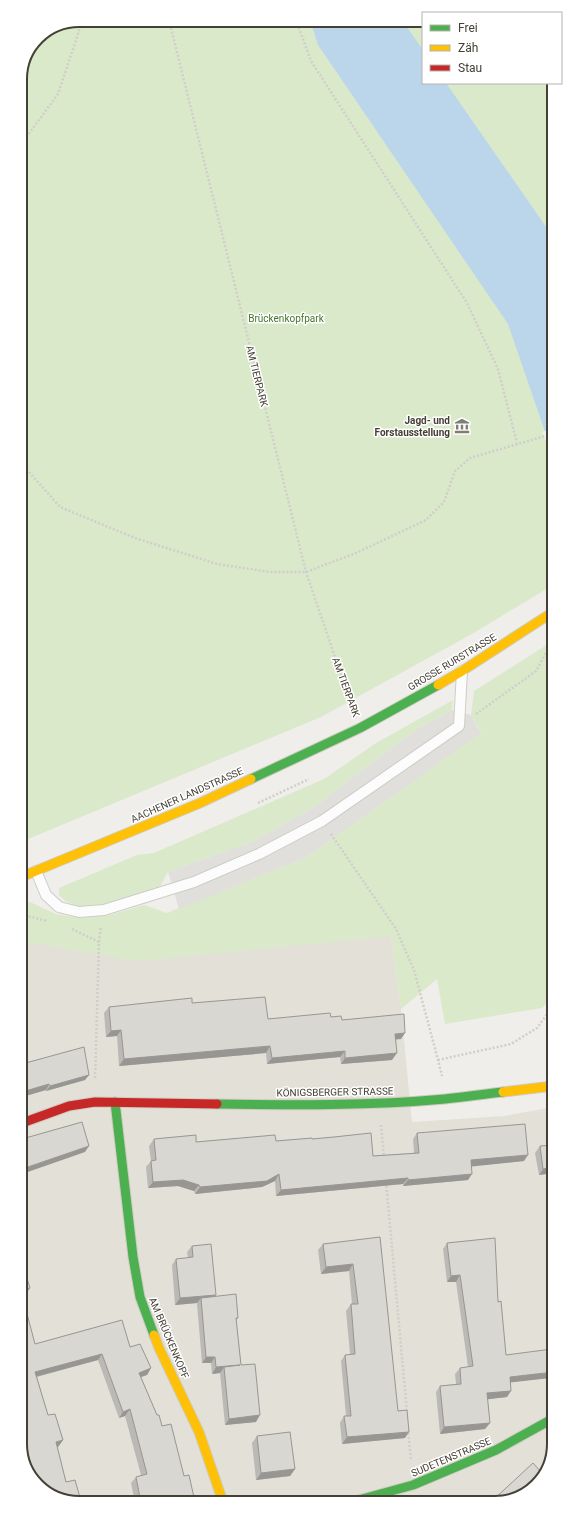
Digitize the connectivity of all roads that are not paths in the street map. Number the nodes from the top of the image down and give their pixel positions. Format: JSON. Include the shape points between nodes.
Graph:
{"nodes":[{"id":1,"x":547,"y":616,"type":"edge"},
{"id":2,"x":462,"y":671,"type":"junction"},
{"id":3,"x":360,"y":728,"type":"joint"},
{"id":4,"x":36,"y":871,"type":"junction"},
{"id":5,"x":27,"y":875,"type":"edge"},
{"id":6,"x":547,"y":1087,"type":"edge"},
{"id":7,"x":115,"y":1102,"type":"junction"},
{"id":8,"x":27,"y":1121,"type":"edge"},
{"id":9,"x":547,"y":1422,"type":"edge"},
{"id":10,"x":221,"y":1496,"type":"edge"},
{"id":11,"x":373,"y":1496,"type":"edge"}],
"edges":[{"from":1,"to":2,"type":"street","name":"GROSSE RURSTRASSE"},
{"from":2,"to":3,"type":"street","name":"GROSSE RURSTRASSE"},
{"from":2,"to":4,"type":"lane","via":[[459,726],[322,821],[259,854],[194,882],[104,910],[79,912],[59,907],[46,894]]},
{"from":3,"to":4,"type":"street","name":"AACHENER LANDSTRASSE","via":[[200,803]]},
{"from":4,"to":5,"type":"street","name":"AACHENER LANDSTRASSE"},
{"from":6,"to":7,"type":"street","name":"KÖNIGSBERGER STRASSE","via":[[446,1099],[379,1103],[311,1105]]},
{"from":7,"to":8,"type":"street","name":"KÖNIGSBERGER STRASSE","via":[[70,1106]]},
{"from":7,"to":10,"type":"street","name":"AM BRÜCKENKOPF","via":[[140,1297],[159,1348],[199,1432]]},
{"from":9,"to":11,"type":"street","name":"SUDETENSTRASSE","via":[[496,1450],[413,1485]]}]}
